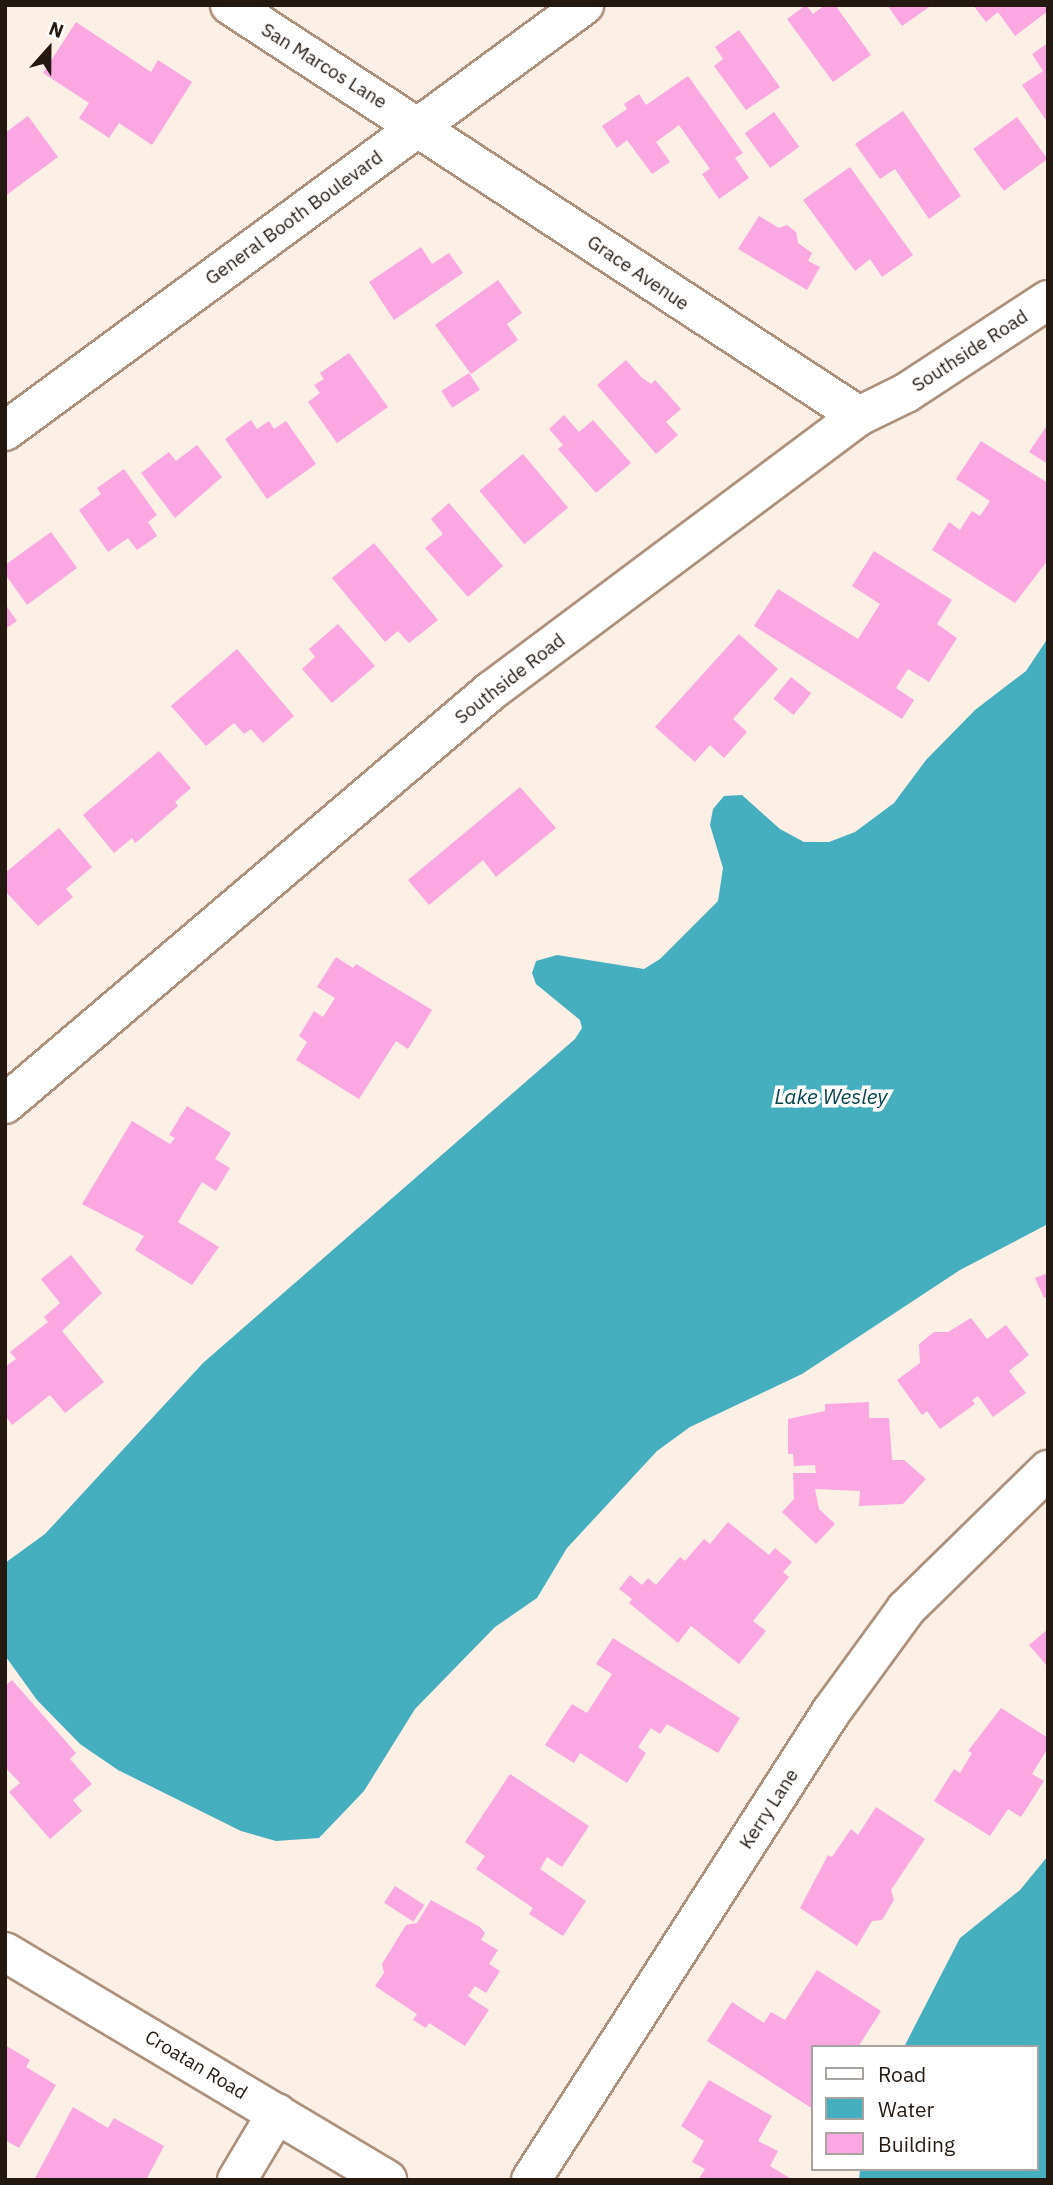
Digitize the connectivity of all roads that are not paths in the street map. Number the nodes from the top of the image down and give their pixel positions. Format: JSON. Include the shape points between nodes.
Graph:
{"nodes":[{"id":1,"x":230,"y":5,"type":"edge"},
{"id":2,"x":584,"y":5,"type":"edge"},
{"id":3,"x":419,"y":126,"type":"junction"},
{"id":4,"x":1048,"y":300,"type":"edge"},
{"id":5,"x":859,"y":416,"type":"junction"},
{"id":6,"x":5,"y":431,"type":"edge"},
{"id":7,"x":5,"y":1104,"type":"edge"},
{"id":8,"x":1048,"y":1470,"type":"edge"},
{"id":9,"x":5,"y":1952,"type":"edge"},
{"id":10,"x":277,"y":2113,"type":"junction"},
{"id":11,"x":237,"y":2180,"type":"edge"},
{"id":12,"x":387,"y":2180,"type":"edge"},
{"id":13,"x":531,"y":2180,"type":"edge"}],
"edges":[{"from":1,"to":3,"type":"main road","name":"San Marcos Lane"},
{"from":2,"to":3,"type":"main road","name":"General Booth Boulevard"},
{"from":3,"to":5,"type":"main road","name":"Grace Avenue"},
{"from":3,"to":6,"type":"main road","name":"General Booth Boulevard"},
{"from":4,"to":5,"type":"main road","name":"Southside Road","via":[[906,393]]},
{"from":5,"to":7,"type":"main road","name":"Southside Road","via":[[491,691]]},
{"from":8,"to":13,"type":"main road","name":"Kerry Lane","via":[[906,1609],[831,1712]]},
{"from":9,"to":10,"type":"main road","name":"Croatan Road"},
{"from":10,"to":11,"type":"main road"},
{"from":10,"to":12,"type":"main road","name":"Croatan Road"}]}
